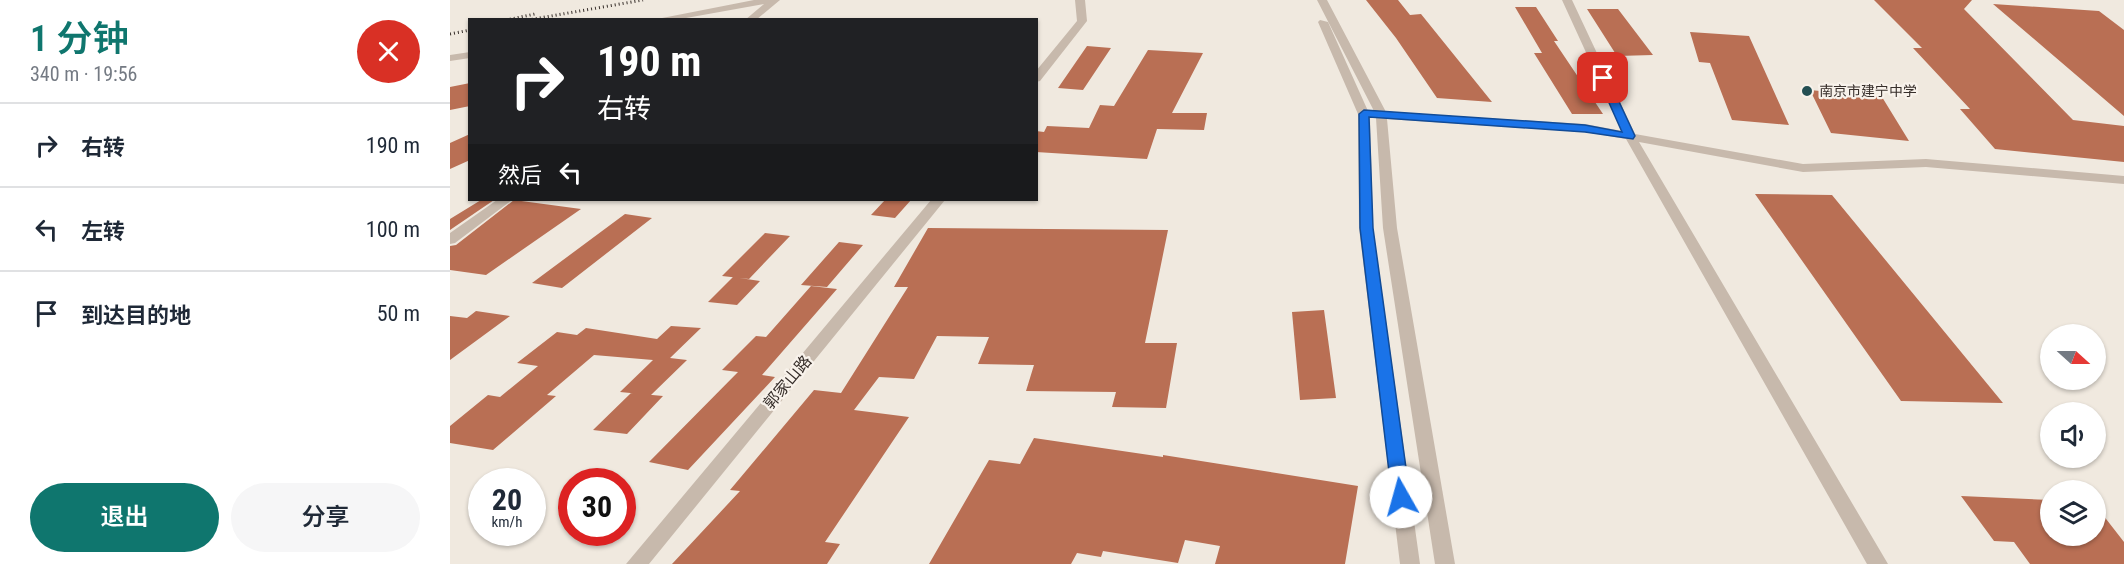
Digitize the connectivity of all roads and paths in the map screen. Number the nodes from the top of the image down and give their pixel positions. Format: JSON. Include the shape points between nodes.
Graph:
{"nodes":[{"id":1,"x":770,"y":0,"type":"edge"},
{"id":2,"x":775,"y":0,"type":"edge"},
{"id":3,"x":1080,"y":0,"type":"edge"},
{"id":4,"x":1313,"y":0,"type":"edge"},
{"id":5,"x":1322,"y":0,"type":"edge"},
{"id":6,"x":1567,"y":0,"type":"edge"},
{"id":7,"x":667,"y":18,"type":"edge"},
{"id":8,"x":752,"y":18,"type":"edge"},
{"id":9,"x":468,"y":54,"type":"edge"},
{"id":10,"x":450,"y":58,"type":"edge"},
{"id":11,"x":1038,"y":76,"type":"edge"},
{"id":12,"x":1364,"y":114,"type":"junction"},
{"id":13,"x":1629,"y":136,"type":"junction"},
{"id":14,"x":2124,"y":180,"type":"edge"},
{"id":15,"x":504,"y":201,"type":"edge"},
{"id":16,"x":937,"y":201,"type":"edge"},
{"id":17,"x":450,"y":240,"type":"edge"},
{"id":18,"x":636,"y":564,"type":"edge"},
{"id":19,"x":1410,"y":564,"type":"edge"},
{"id":20,"x":1445,"y":564,"type":"edge"},
{"id":21,"x":1878,"y":564,"type":"edge"}],
"edges":[{"from":1,"to":7,"type":"street"},
{"from":2,"to":8,"type":"street"},
{"from":3,"to":11,"type":"street","via":[[1082,21]]},
{"from":4,"to":12,"type":"street"},
{"from":5,"to":20,"type":"street","via":[[1381,113],[1390,228]]},
{"from":6,"to":13,"type":"street"},
{"from":9,"to":10,"type":"street"},
{"from":12,"to":13,"type":"street","via":[[1585,129]]},
{"from":12,"to":19,"type":"street","via":[[1366,228]]},
{"from":13,"to":14,"type":"street","via":[[1803,168],[1926,163]]},
{"from":13,"to":21,"type":"street"},
{"from":15,"to":17,"type":"street"},
{"from":16,"to":18,"type":"street","name":"郭家山路"}]}
